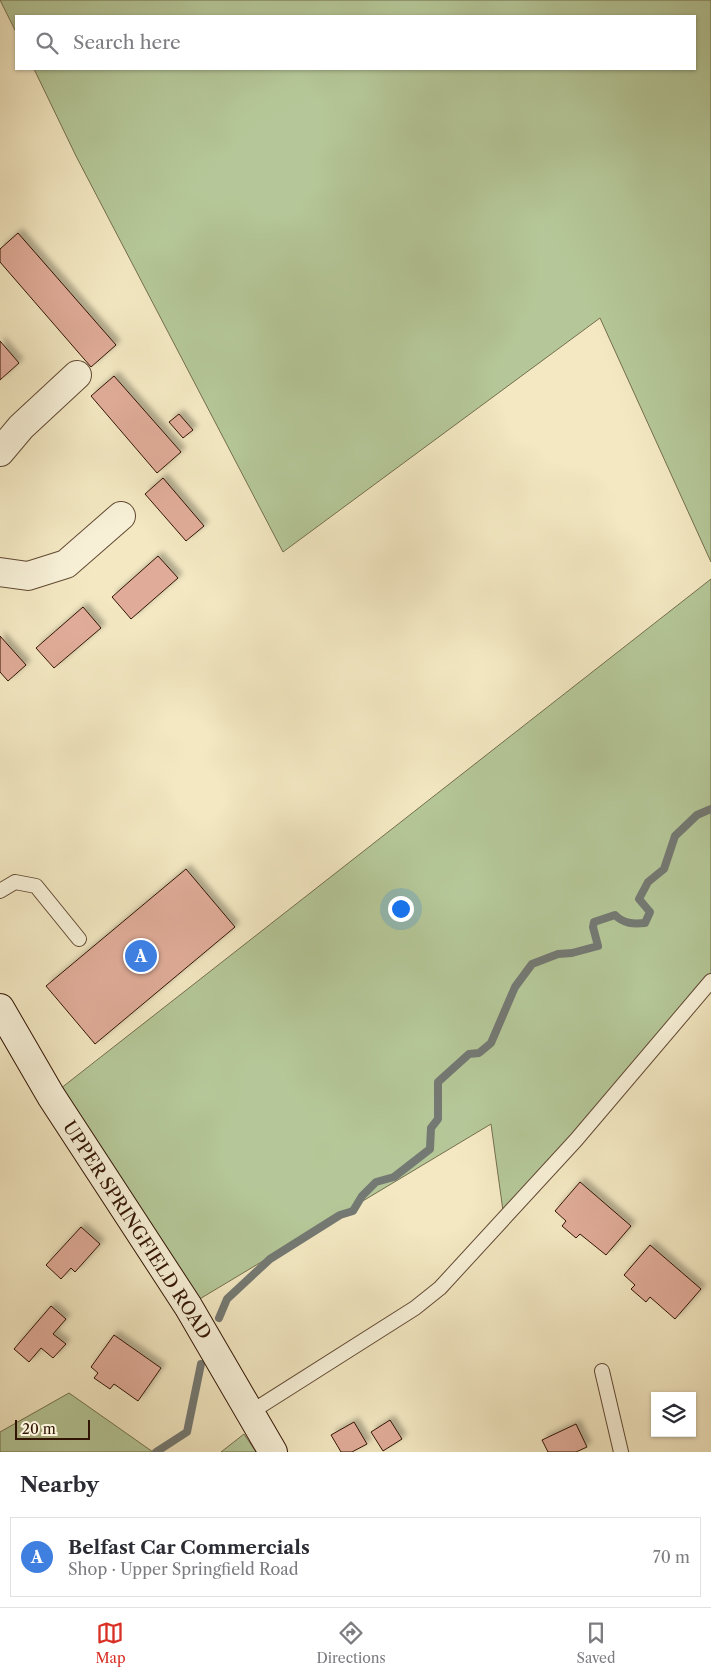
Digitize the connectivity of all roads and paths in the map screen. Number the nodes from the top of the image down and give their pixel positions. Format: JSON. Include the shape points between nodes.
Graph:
{"nodes":[{"id":1,"x":77,"y":375,"type":"dead end"},
{"id":2,"x":0,"y":451,"type":"edge"},
{"id":3,"x":121,"y":516,"type":"dead end"},
{"id":4,"x":0,"y":572,"type":"edge"},
{"id":5,"x":0,"y":891,"type":"edge"},
{"id":6,"x":79,"y":939,"type":"dead end"},
{"id":7,"x":711,"y":981,"type":"edge"},
{"id":8,"x":0,"y":1008,"type":"edge"},
{"id":9,"x":602,"y":1371,"type":"dead end"},
{"id":10,"x":251,"y":1412,"type":"junction"},
{"id":11,"x":273,"y":1452,"type":"edge"},
{"id":12,"x":621,"y":1452,"type":"edge"}],
"edges":[{"from":1,"to":2,"type":"main road"},
{"from":3,"to":4,"type":"main road","via":[[66,564],[28,576]]},
{"from":5,"to":6,"type":"lane","via":[[15,882],[36,886]]},
{"from":7,"to":10,"type":"lane","via":[[576,1140],[440,1288],[415,1308]]},
{"from":8,"to":10,"type":"main road","name":"UPPER SPRINGFIELD ROAD","via":[[51,1096],[188,1306]]},
{"from":9,"to":12,"type":"lane"},
{"from":10,"to":11,"type":"main road","name":"UPPER SPRINGFIELD ROAD"}]}
